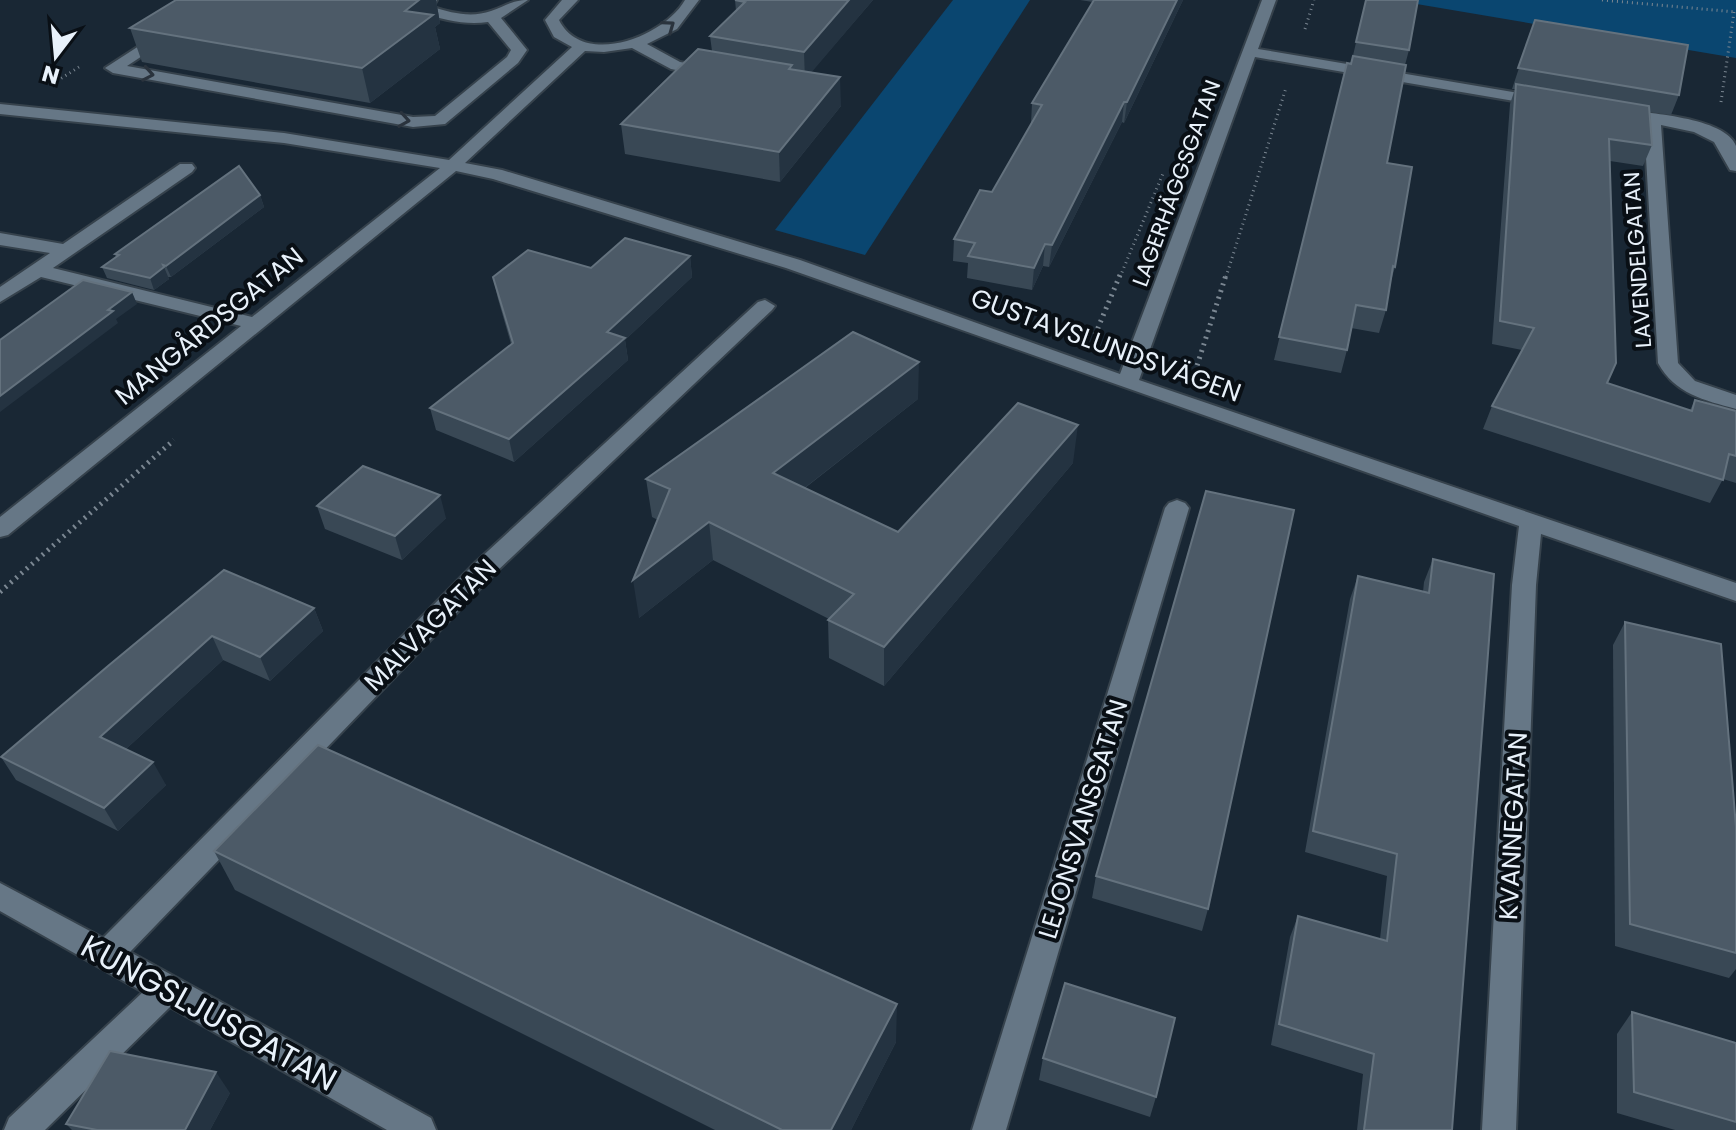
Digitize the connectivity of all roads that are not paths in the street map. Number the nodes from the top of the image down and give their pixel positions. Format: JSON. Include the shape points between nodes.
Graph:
{"nodes":[{"id":1,"x":220,"y":0,"type":"edge"},
{"id":2,"x":430,"y":0,"type":"edge"},
{"id":3,"x":521,"y":0,"type":"edge"},
{"id":4,"x":571,"y":0,"type":"edge"},
{"id":5,"x":692,"y":0,"type":"edge"},
{"id":6,"x":1269,"y":0,"type":"edge"},
{"id":7,"x":493,"y":18,"type":"junction"},
{"id":8,"x":633,"y":42,"type":"junction"},
{"id":9,"x":581,"y":47,"type":"junction"},
{"id":10,"x":1250,"y":52,"type":"junction"},
{"id":11,"x":733,"y":76,"type":"edge"},
{"id":12,"x":1565,"y":105,"type":"edge"},
{"id":13,"x":0,"y":109,"type":"edge"},
{"id":14,"x":1609,"y":113,"type":"edge"},
{"id":15,"x":1652,"y":120,"type":"junction"},
{"id":16,"x":453,"y":165,"type":"junction"},
{"id":17,"x":1736,"y":166,"type":"edge"},
{"id":18,"x":186,"y":168,"type":"dead end"},
{"id":19,"x":0,"y":239,"type":"edge"},
{"id":20,"x":66,"y":250,"type":"junction"},
{"id":21,"x":37,"y":270,"type":"junction"},
{"id":22,"x":0,"y":296,"type":"edge"},
{"id":23,"x":765,"y":306,"type":"dead end"},
{"id":24,"x":256,"y":324,"type":"junction"},
{"id":25,"x":1127,"y":383,"type":"junction"},
{"id":26,"x":1736,"y":402,"type":"edge"},
{"id":27,"x":1177,"y":508,"type":"dead end"},
{"id":28,"x":1531,"y":522,"type":"junction"},
{"id":29,"x":0,"y":529,"type":"edge"},
{"id":30,"x":1736,"y":592,"type":"edge"},
{"id":31,"x":0,"y":896,"type":"edge"},
{"id":32,"x":106,"y":956,"type":"junction"},
{"id":33,"x":167,"y":989,"type":"junction"},
{"id":34,"x":21,"y":1130,"type":"edge"},
{"id":35,"x":419,"y":1130,"type":"edge"},
{"id":36,"x":989,"y":1130,"type":"edge"},
{"id":37,"x":1499,"y":1130,"type":"edge"}],
"edges":[{"from":1,"to":7,"type":"street","one_way":true,"via":[[113,68],[413,122],[439,121],[519,50]]},
{"from":2,"to":7,"type":"street","via":[[424,4],[427,10],[442,15]]},
{"from":3,"to":7,"type":"street"},
{"from":4,"to":9,"type":"street","via":[[555,14],[554,27],[561,38]]},
{"from":8,"to":5,"type":"street","one_way":true,"via":[[671,27]]},
{"from":6,"to":10,"type":"street","name":"LAGERHÄGGSGATAN"},
{"from":8,"to":9,"type":"street"},
{"from":8,"to":11,"type":"street","via":[[676,66]]},
{"from":9,"to":16,"type":"street","name":"MANGÅRDSGATAN"},
{"from":10,"to":12,"type":"street"},
{"from":10,"to":25,"type":"street","name":"LAGERHÄGGSGATAN"},
{"from":13,"to":16,"type":"street","name":"GUSTAVSLUNDSVÄGEN","via":[[284,138]]},
{"from":14,"to":15,"type":"street"},
{"from":15,"to":17,"type":"street","via":[[1716,135]]},
{"from":15,"to":26,"type":"street","name":"LAVENDELGATAN","via":[[1668,363],[1691,388]]},
{"from":16,"to":24,"type":"street","name":"MANGÅRDSGATAN"},
{"from":16,"to":25,"type":"street","name":"GUSTAVSLUNDSVÄGEN","via":[[683,228]]},
{"from":18,"to":20,"type":"street"},
{"from":19,"to":20,"type":"street"},
{"from":20,"to":21,"type":"street"},
{"from":21,"to":22,"type":"street"},
{"from":21,"to":24,"type":"street"},
{"from":23,"to":32,"type":"street","name":"MALVAGATAN","via":[[485,568]]},
{"from":24,"to":29,"type":"street","name":"MANGÅRDSGATAN"},
{"from":25,"to":28,"type":"street","name":"GUSTAVSLUNDSVÄGEN"},
{"from":27,"to":36,"type":"street","name":"LEJONSVANSGATAN"},
{"from":28,"to":30,"type":"street","name":"GUSTAVSLUNDSVÄGEN"},
{"from":28,"to":37,"type":"street","name":"KVANNEGATAN"},
{"from":31,"to":32,"type":"street","name":"KUNGSLJUSGATAN"},
{"from":32,"to":33,"type":"street","name":"KUNGSLJUSGATAN"},
{"from":33,"to":34,"type":"street"},
{"from":33,"to":35,"type":"street","name":"KUNGSLJUSGATAN"}]}
